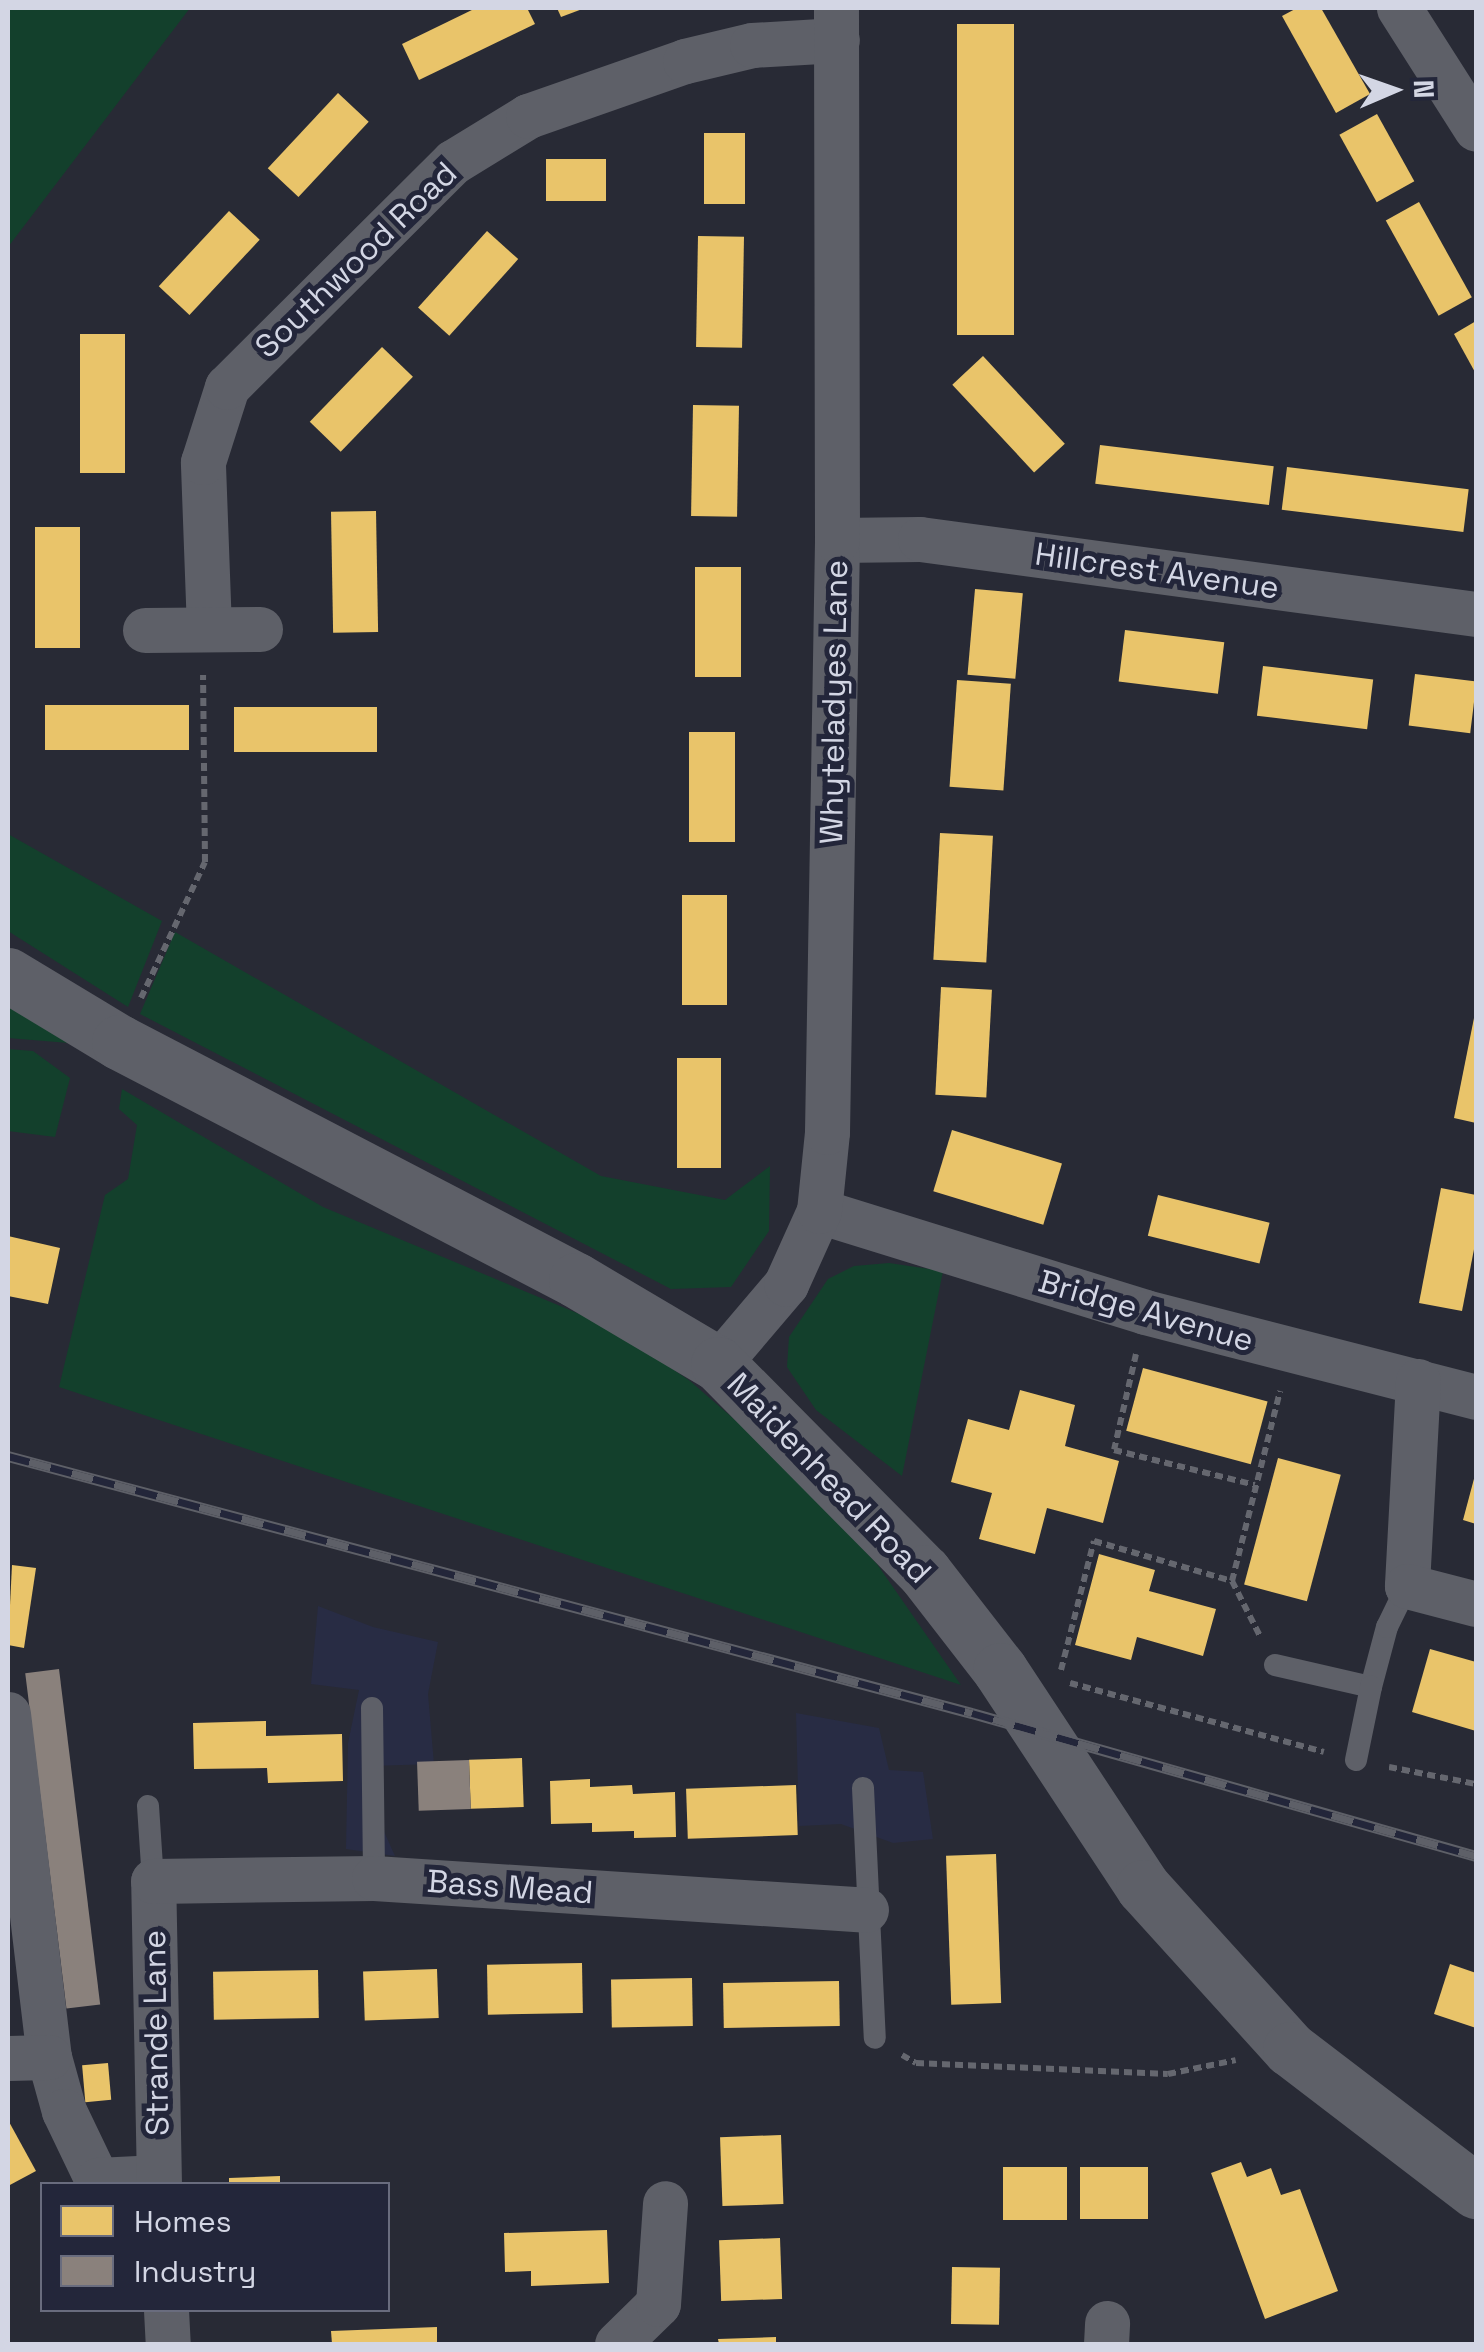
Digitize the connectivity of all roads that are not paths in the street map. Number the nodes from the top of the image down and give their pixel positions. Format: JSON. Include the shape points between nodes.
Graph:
{"nodes":[{"id":1,"x":1400,"y":8,"type":"edge"},
{"id":2,"x":836,"y":24,"type":"edge"},
{"id":3,"x":1472,"y":111,"type":"edge"},
{"id":4,"x":837,"y":540,"type":"junction"},
{"id":5,"x":1476,"y":614,"type":"edge"},
{"id":6,"x":260,"y":628,"type":"dead end"},
{"id":7,"x":208,"y":629,"type":"junction"},
{"id":8,"x":145,"y":630,"type":"dead end"},
{"id":9,"x":8,"y":974,"type":"edge"},
{"id":10,"x":820,"y":1211,"type":"junction"},
{"id":11,"x":718,"y":1364,"type":"junction"},
{"id":12,"x":1418,"y":1382,"type":"junction"},
{"id":13,"x":1476,"y":1397,"type":"edge"},
{"id":14,"x":1407,"y":1586,"type":"junction"},
{"id":15,"x":1476,"y":1604,"type":"edge"},
{"id":16,"x":1275,"y":1665,"type":"road end"},
{"id":17,"x":1371,"y":1687,"type":"junction"},
{"id":18,"x":372,"y":1708,"type":"dead end"},
{"id":19,"x":8,"y":1714,"type":"edge"},
{"id":20,"x":1356,"y":1760,"type":"road end"},
{"id":21,"x":863,"y":1788,"type":"dead end"},
{"id":22,"x":148,"y":1806,"type":"dead end"},
{"id":23,"x":374,"y":1878,"type":"junction"},
{"id":24,"x":153,"y":1881,"type":"junction"},
{"id":25,"x":866,"y":1910,"type":"junction"},
{"id":26,"x":875,"y":2038,"type":"road end"},
{"id":27,"x":28,"y":2057,"type":"edge"},
{"id":28,"x":158,"y":2181,"type":"edge"},
{"id":29,"x":1476,"y":2190,"type":"edge"},
{"id":30,"x":665,"y":2202,"type":"dead end"},
{"id":31,"x":166,"y":2312,"type":"edge"},
{"id":32,"x":168,"y":2344,"type":"edge"},
{"id":33,"x":617,"y":2344,"type":"edge"}],
"edges":[{"from":1,"to":3,"type":"street"},
{"from":2,"to":4,"type":"street","name":"Whyteladyes Lane"},
{"from":2,"to":7,"type":"street","name":"Southwood Road","via":[[685,61],[528,116],[453,162],[227,386],[204,462]]},
{"from":4,"to":5,"type":"street","name":"Hillcrest Avenue","via":[[920,539]]},
{"from":4,"to":10,"type":"street","name":"Whyteladyes Lane"},
{"from":6,"to":7,"type":"street"},
{"from":7,"to":8,"type":"street"},
{"from":9,"to":11,"type":"main road","name":"Maidenhead Road","via":[[120,1042],[576,1280]]},
{"from":10,"to":11,"type":"street","name":"Whyteladyes Lane","via":[[786,1284]]},
{"from":10,"to":12,"type":"street","name":"Bridge Avenue","via":[[1145,1312]]},
{"from":11,"to":29,"type":"main road","name":"Maidenhead Road","via":[[924,1572],[1000,1670],[1143,1888],[1290,2049]]},
{"from":12,"to":13,"type":"street","name":"Bridge Avenue"},
{"from":12,"to":14,"type":"street"},
{"from":14,"to":15,"type":"street"},
{"from":14,"to":17,"type":"lane","via":[[1387,1627]]},
{"from":16,"to":17,"type":"lane"},
{"from":17,"to":20,"type":"lane"},
{"from":18,"to":23,"type":"lane"},
{"from":19,"to":27,"type":"street"},
{"from":21,"to":25,"type":"lane"},
{"from":22,"to":24,"type":"lane"},
{"from":23,"to":24,"type":"street","name":"Bass Mead"},
{"from":23,"to":25,"type":"street","name":"Bass Mead"},
{"from":24,"to":28,"type":"street","name":"Strande Lane"},
{"from":25,"to":26,"type":"lane"},
{"from":27,"to":28,"type":"street","via":[[97,2180]]},
{"from":30,"to":33,"type":"street","via":[[658,2304]]},
{"from":31,"to":32,"type":"street"}]}
